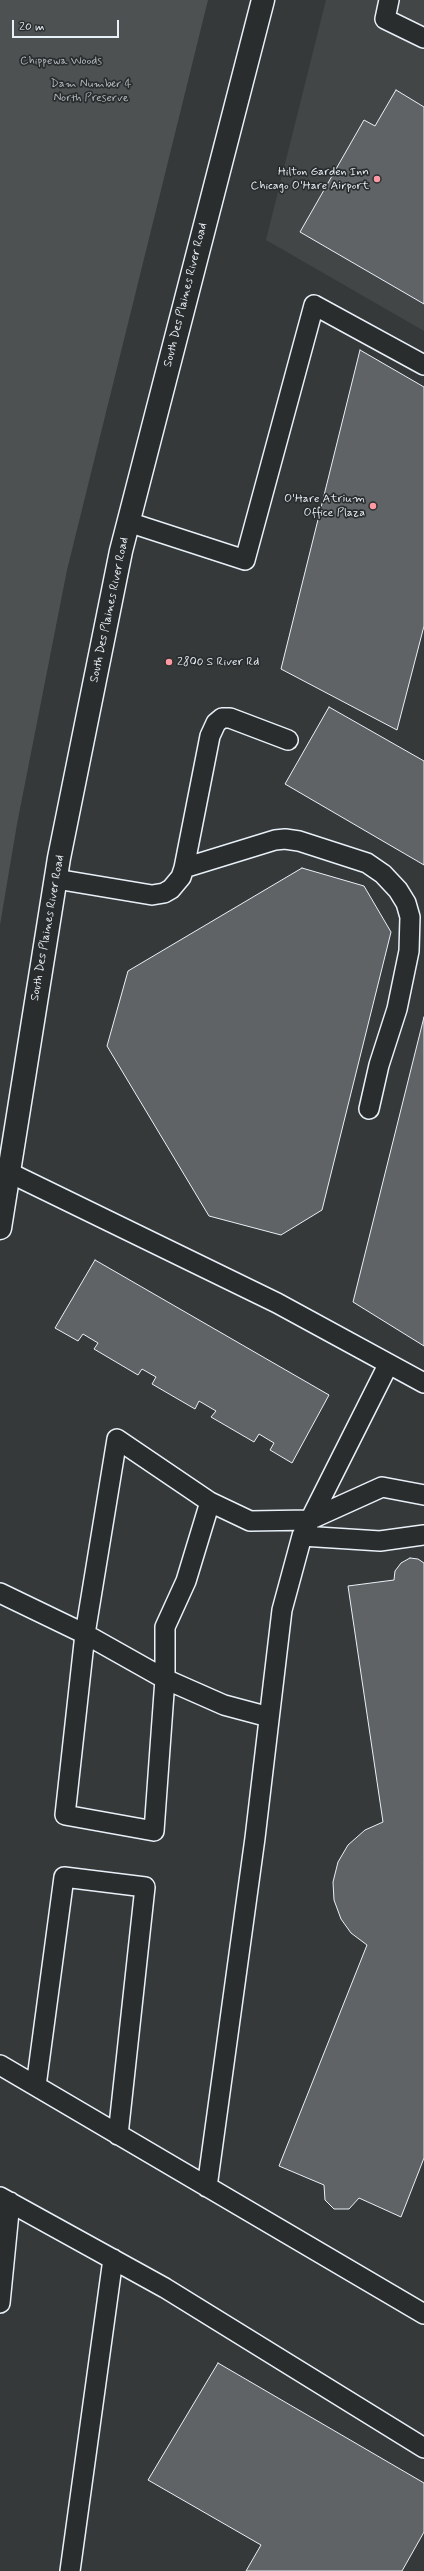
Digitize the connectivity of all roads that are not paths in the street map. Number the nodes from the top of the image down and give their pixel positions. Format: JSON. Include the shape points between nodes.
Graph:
{"nodes":[{"id":1,"x":263,"y":0,"type":"edge"},
{"id":2,"x":390,"y":0,"type":"edge"},
{"id":3,"x":424,"y":38,"type":"edge"},
{"id":4,"x":424,"y":365,"type":"edge"},
{"id":5,"x":128,"y":522,"type":"junction"},
{"id":6,"x":288,"y":740,"type":"dead end"},
{"id":7,"x":184,"y":868,"type":"junction"},
{"id":8,"x":56,"y":879,"type":"junction"},
{"id":9,"x":369,"y":1109,"type":"dead end"},
{"id":10,"x":8,"y":1172,"type":"junction"},
{"id":11,"x":0,"y":1228,"type":"edge"},
{"id":12,"x":388,"y":1365,"type":"junction"},
{"id":13,"x":424,"y":1383,"type":"edge"},
{"id":14,"x":424,"y":1495,"type":"edge"},
{"id":15,"x":210,"y":1502,"type":"junction"},
{"id":16,"x":306,"y":1528,"type":"junction"},
{"id":17,"x":424,"y":1535,"type":"edge"},
{"id":18,"x":0,"y":1593,"type":"edge"},
{"id":19,"x":85,"y":1634,"type":"junction"},
{"id":20,"x":165,"y":1679,"type":"junction"},
{"id":21,"x":269,"y":1717,"type":"junction"},
{"id":22,"x":0,"y":2065,"type":"edge"},
{"id":23,"x":36,"y":2086,"type":"junction"},
{"id":24,"x":118,"y":2135,"type":"junction"},
{"id":25,"x":206,"y":2187,"type":"junction"},
{"id":26,"x":5,"y":2199,"type":"edge"},
{"id":27,"x":113,"y":2259,"type":"junction"},
{"id":28,"x":0,"y":2304,"type":"edge"},
{"id":29,"x":424,"y":2314,"type":"edge"},
{"id":30,"x":424,"y":2448,"type":"edge"},
{"id":31,"x":70,"y":2571,"type":"edge"}],
"edges":[{"from":1,"to":5,"type":"main road","name":"South Des Plaines River Road"},
{"from":2,"to":3,"type":"lane","via":[[385,19]]},
{"from":4,"to":5,"type":"lane","via":[[314,305],[245,560]]},
{"from":5,"to":8,"type":"main road","name":"South Des Plaines River Road"},
{"from":6,"to":7,"type":"lane","via":[[230,718],[222,718],[216,723],[210,736]]},
{"from":7,"to":8,"type":"lane","via":[[181,877],[164,894],[152,895]]},
{"from":7,"to":9,"type":"lane","via":[[285,839],[299,841],[367,863],[383,874],[398,890],[410,917],[409,951],[397,1009],[379,1065]]},
{"from":8,"to":10,"type":"main road","name":"South Des Plaines River Road"},
{"from":10,"to":11,"type":"main road","name":"South Des Plaines River Road"},
{"from":10,"to":12,"type":"lane","via":[[277,1303]]},
{"from":12,"to":13,"type":"lane"},
{"from":12,"to":16,"type":"lane"},
{"from":14,"to":16,"type":"lane","via":[[382,1487]]},
{"from":15,"to":16,"type":"lane","via":[[250,1521]]},
{"from":15,"to":19,"type":"lane","via":[[117,1439]]},
{"from":15,"to":20,"type":"lane","via":[[186,1581],[165,1627]]},
{"from":16,"to":17,"type":"lane","via":[[380,1541]]},
{"from":16,"to":21,"type":"lane","via":[[282,1610]]},
{"from":18,"to":19,"type":"lane"},
{"from":19,"to":20,"type":"lane"},
{"from":19,"to":20,"type":"lane","via":[[64,1815],[154,1831]]},
{"from":20,"to":21,"type":"lane","via":[[224,1705]]},
{"from":21,"to":25,"type":"lane","via":[[254,1846]]},
{"from":22,"to":23,"type":"lane"},
{"from":23,"to":24,"type":"lane"},
{"from":23,"to":24,"type":"lane","via":[[64,1877],[145,1887]]},
{"from":24,"to":25,"type":"lane"},
{"from":25,"to":29,"type":"lane"},
{"from":26,"to":27,"type":"lane"},
{"from":26,"to":28,"type":"lane"},
{"from":27,"to":30,"type":"lane","via":[[165,2288]]},
{"from":27,"to":31,"type":"lane"}]}
